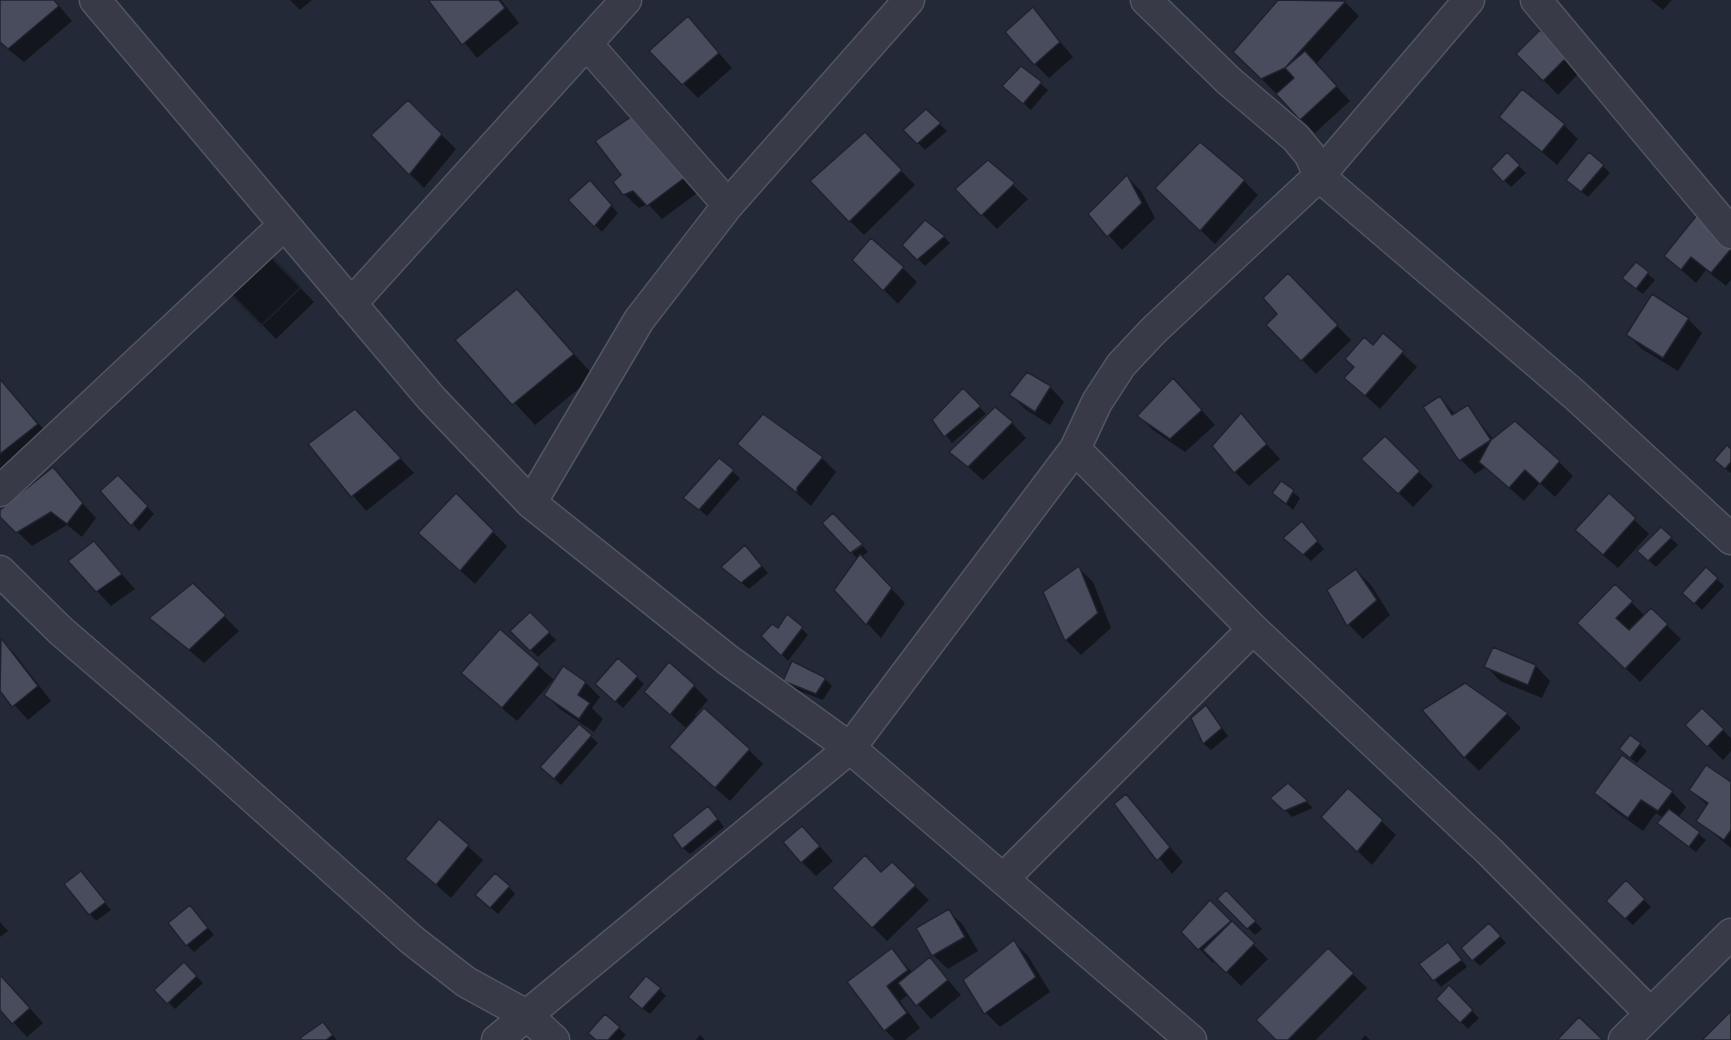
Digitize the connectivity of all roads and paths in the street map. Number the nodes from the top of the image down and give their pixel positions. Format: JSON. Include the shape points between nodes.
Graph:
{"nodes":[{"id":1,"x":95,"y":0,"type":"edge"},
{"id":2,"x":626,"y":0,"type":"edge"},
{"id":3,"x":909,"y":0,"type":"edge"},
{"id":4,"x":1146,"y":0,"type":"edge"},
{"id":5,"x":1469,"y":0,"type":"edge"},
{"id":6,"x":1536,"y":0,"type":"edge"},
{"id":7,"x":587,"y":44,"type":"junction"},
{"id":8,"x":1319,"y":176,"type":"junction"},
{"id":9,"x":729,"y":205,"type":"junction"},
{"id":10,"x":284,"y":225,"type":"junction"},
{"id":11,"x":1731,"y":233,"type":"edge"},
{"id":12,"x":351,"y":304,"type":"junction"},
{"id":13,"x":1075,"y":449,"type":"junction"},
{"id":14,"x":0,"y":491,"type":"edge"},
{"id":15,"x":531,"y":503,"type":"junction"},
{"id":16,"x":1731,"y":539,"type":"edge"},
{"id":17,"x":0,"y":571,"type":"edge"},
{"id":18,"x":1252,"y":628,"type":"junction"},
{"id":19,"x":850,"y":748,"type":"junction"},
{"id":20,"x":1003,"y":879,"type":"junction"},
{"id":21,"x":1731,"y":934,"type":"edge"},
{"id":22,"x":1650,"y":1013,"type":"junction"},
{"id":23,"x":528,"y":1016,"type":"junction"},
{"id":24,"x":497,"y":1040,"type":"edge"},
{"id":25,"x":555,"y":1040,"type":"edge"},
{"id":26,"x":1191,"y":1040,"type":"edge"},
{"id":27,"x":1624,"y":1040,"type":"edge"}],
"edges":[{"from":1,"to":10,"type":"street"},
{"from":2,"to":7,"type":"street"},
{"from":3,"to":9,"type":"street"},
{"from":4,"to":8,"type":"street","via":[[1229,81],[1296,138],[1310,155]]},
{"from":5,"to":8,"type":"street"},
{"from":6,"to":11,"type":"street"},
{"from":7,"to":9,"type":"street"},
{"from":7,"to":12,"type":"street"},
{"from":8,"to":13,"type":"street","via":[[1121,365],[1097,402]]},
{"from":8,"to":16,"type":"street","via":[[1575,395]]},
{"from":9,"to":15,"type":"street","via":[[639,320]]},
{"from":10,"to":12,"type":"street"},
{"from":10,"to":14,"type":"street"},
{"from":12,"to":15,"type":"street","via":[[431,398]]},
{"from":13,"to":18,"type":"street"},
{"from":13,"to":19,"type":"street"},
{"from":15,"to":19,"type":"street","via":[[728,660]]},
{"from":17,"to":23,"type":"street","via":[[60,632],[412,940],[466,982]]},
{"from":18,"to":20,"type":"street"},
{"from":18,"to":22,"type":"street","via":[[1489,851]]},
{"from":19,"to":20,"type":"street"},
{"from":19,"to":23,"type":"street"},
{"from":20,"to":26,"type":"street"},
{"from":21,"to":22,"type":"street"},
{"from":22,"to":27,"type":"street"},
{"from":23,"to":24,"type":"street"},
{"from":23,"to":25,"type":"street"}]}
